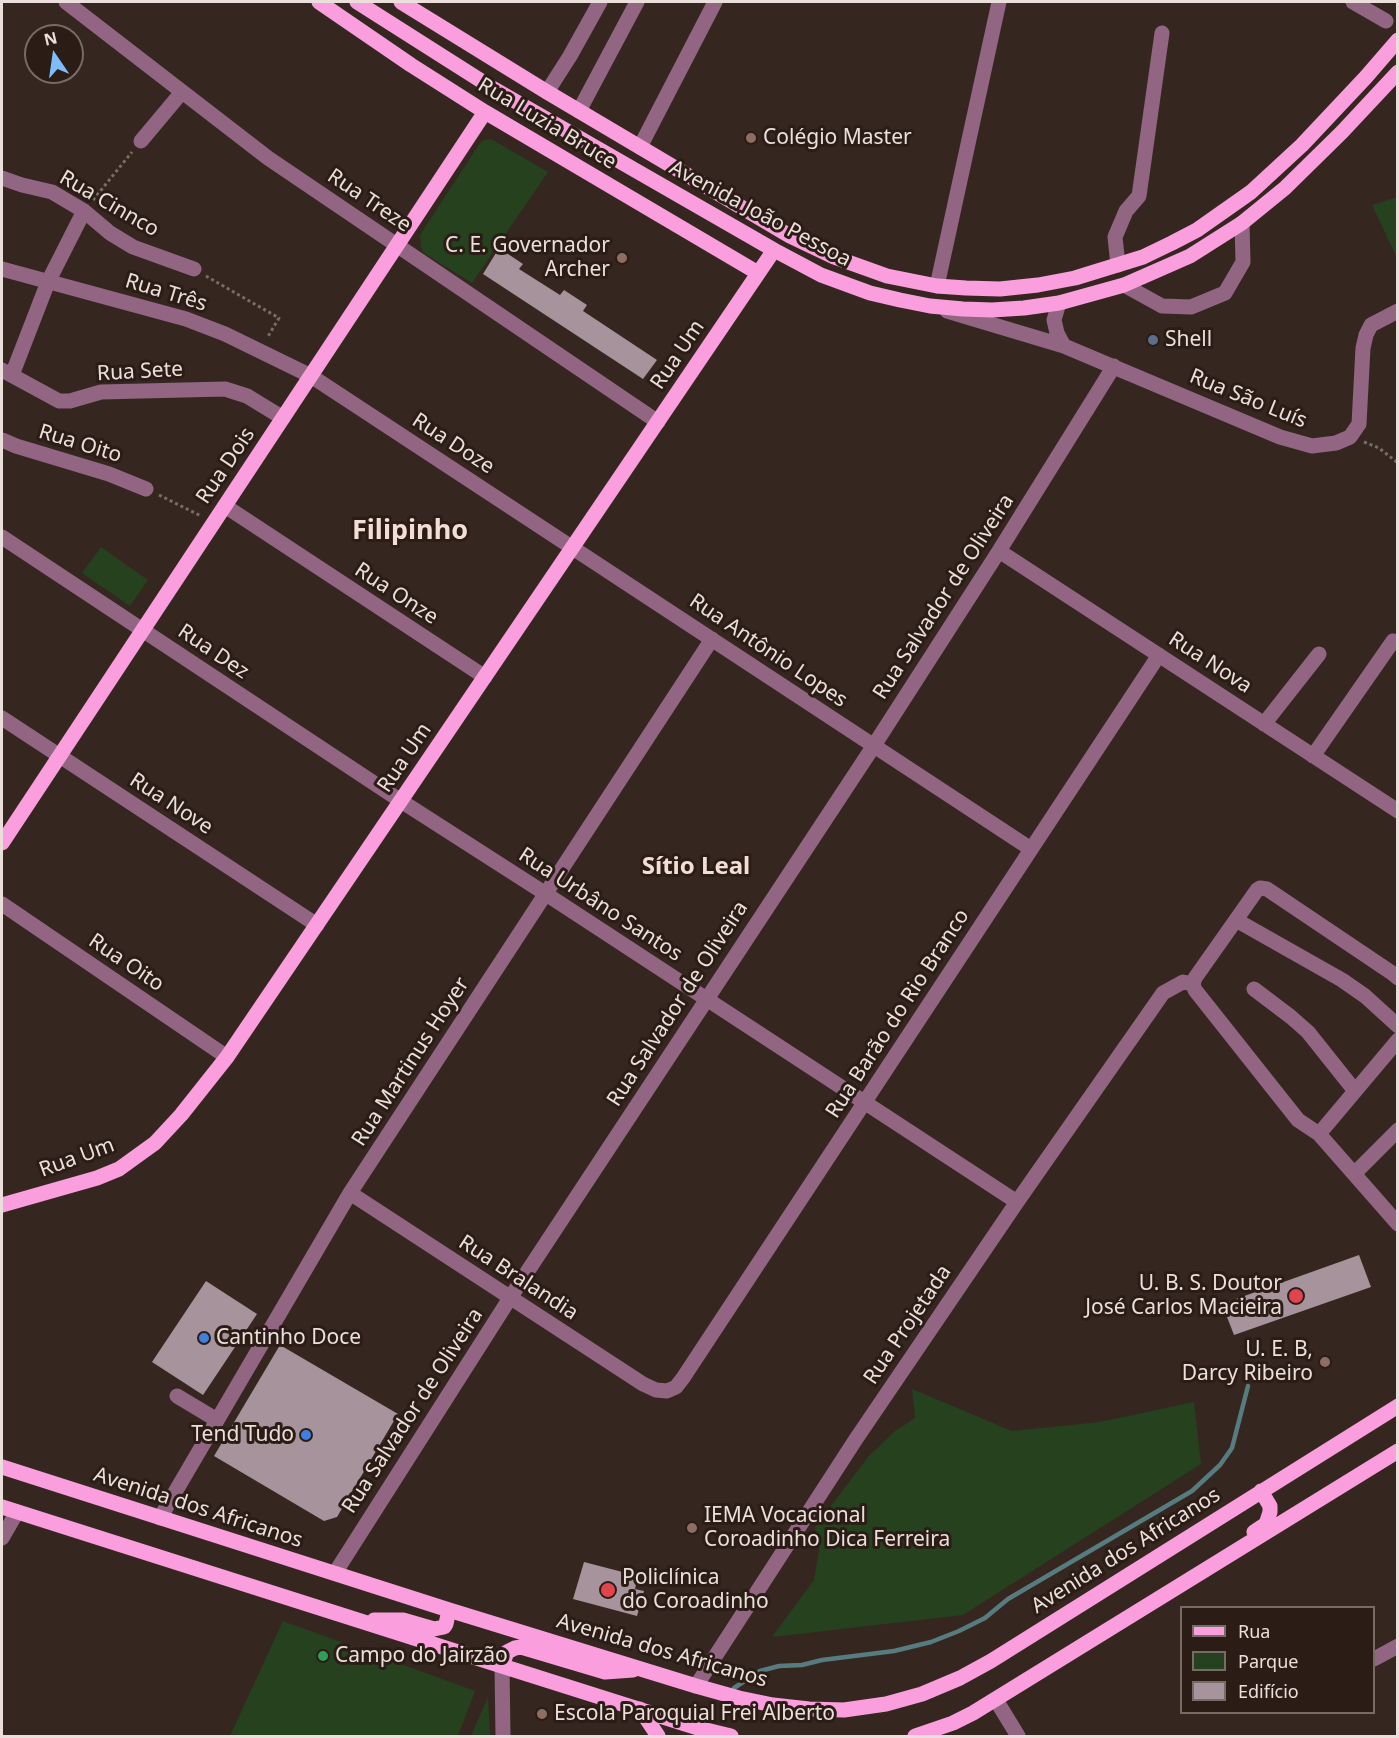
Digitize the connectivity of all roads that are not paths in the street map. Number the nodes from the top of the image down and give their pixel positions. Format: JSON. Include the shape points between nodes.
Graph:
{"nodes":[{"id":1,"x":66,"y":2,"type":"edge"},
{"id":2,"x":319,"y":2,"type":"edge"},
{"id":3,"x":357,"y":2,"type":"edge"},
{"id":4,"x":401,"y":2,"type":"edge"},
{"id":5,"x":600,"y":2,"type":"edge"},
{"id":6,"x":637,"y":2,"type":"edge"},
{"id":7,"x":715,"y":2,"type":"edge"},
{"id":8,"x":999,"y":2,"type":"edge"},
{"id":9,"x":1353,"y":2,"type":"edge"},
{"id":10,"x":86,"y":8,"type":"edge"},
{"id":11,"x":1386,"y":21,"type":"dead end"},
{"id":12,"x":1162,"y":33,"type":"dead end"},
{"id":13,"x":1398,"y":39,"type":"edge"},
{"id":14,"x":1398,"y":72,"type":"edge"},
{"id":15,"x":182,"y":92,"type":"junction"},
{"id":16,"x":547,"y":92,"type":"junction"},
{"id":17,"x":579,"y":111,"type":"junction"},
{"id":18,"x":485,"y":112,"type":"junction"},
{"id":19,"x":141,"y":141,"type":"road end"},
{"id":20,"x":640,"y":147,"type":"junction"},
{"id":21,"x":2,"y":178,"type":"edge"},
{"id":22,"x":84,"y":210,"type":"junction"},
{"id":23,"x":1242,"y":223,"type":"junction"},
{"id":24,"x":397,"y":245,"type":"junction"},
{"id":25,"x":774,"y":250,"type":"junction"},
{"id":26,"x":1118,"y":265,"type":"junction"},
{"id":27,"x":2,"y":269,"type":"edge"},
{"id":28,"x":194,"y":269,"type":"road end"},
{"id":29,"x":758,"y":273,"type":"junction"},
{"id":30,"x":48,"y":282,"type":"junction"},
{"id":31,"x":1124,"y":285,"type":"junction"},
{"id":32,"x":937,"y":286,"type":"junction"},
{"id":33,"x":1059,"y":303,"type":"junction"},
{"id":34,"x":930,"y":306,"type":"junction"},
{"id":35,"x":1398,"y":311,"type":"edge"},
{"id":36,"x":1064,"y":346,"type":"junction"},
{"id":37,"x":1114,"y":366,"type":"junction"},
{"id":38,"x":7,"y":373,"type":"edge"},
{"id":39,"x":310,"y":376,"type":"junction"},
{"id":40,"x":283,"y":418,"type":"junction"},
{"id":41,"x":657,"y":422,"type":"junction"},
{"id":42,"x":2,"y":440,"type":"edge"},
{"id":43,"x":146,"y":489,"type":"road end"},
{"id":44,"x":225,"y":506,"type":"junction"},
{"id":45,"x":2,"y":537,"type":"edge"},
{"id":46,"x":573,"y":547,"type":"junction"},
{"id":47,"x":999,"y":551,"type":"junction"},
{"id":48,"x":142,"y":630,"type":"junction"},
{"id":49,"x":712,"y":639,"type":"junction"},
{"id":50,"x":1394,"y":641,"type":"dead end"},
{"id":51,"x":1319,"y":654,"type":"dead end"},
{"id":52,"x":1159,"y":655,"type":"junction"},
{"id":53,"x":485,"y":677,"type":"junction"},
{"id":54,"x":2,"y":718,"type":"edge"},
{"id":55,"x":1264,"y":724,"type":"junction"},
{"id":56,"x":873,"y":747,"type":"junction"},
{"id":57,"x":59,"y":756,"type":"junction"},
{"id":58,"x":1313,"y":756,"type":"junction"},
{"id":59,"x":401,"y":801,"type":"junction"},
{"id":60,"x":1398,"y":811,"type":"edge"},
{"id":61,"x":2,"y":843,"type":"edge"},
{"id":62,"x":1031,"y":849,"type":"junction"},
{"id":63,"x":546,"y":894,"type":"junction"},
{"id":64,"x":2,"y":904,"type":"edge"},
{"id":65,"x":1236,"y":920,"type":"junction"},
{"id":66,"x":317,"y":925,"type":"junction"},
{"id":67,"x":1398,"y":978,"type":"edge"},
{"id":68,"x":1193,"y":984,"type":"junction"},
{"id":69,"x":1254,"y":989,"type":"dead end"},
{"id":70,"x":706,"y":999,"type":"junction"},
{"id":71,"x":1398,"y":1026,"type":"edge"},
{"id":72,"x":1398,"y":1040,"type":"edge"},
{"id":73,"x":227,"y":1058,"type":"junction"},
{"id":74,"x":1354,"y":1091,"type":"junction"},
{"id":75,"x":865,"y":1101,"type":"junction"},
{"id":76,"x":1398,"y":1130,"type":"edge"},
{"id":77,"x":1318,"y":1134,"type":"junction"},
{"id":78,"x":1354,"y":1174,"type":"junction"},
{"id":79,"x":350,"y":1193,"type":"junction"},
{"id":80,"x":1017,"y":1202,"type":"junction"},
{"id":81,"x":2,"y":1205,"type":"edge"},
{"id":82,"x":1398,"y":1224,"type":"edge"},
{"id":83,"x":510,"y":1298,"type":"junction"},
{"id":84,"x":667,"y":1390,"type":"joint"},
{"id":85,"x":177,"y":1396,"type":"dead end"},
{"id":86,"x":1398,"y":1406,"type":"edge"},
{"id":87,"x":218,"y":1420,"type":"junction"},
{"id":88,"x":1398,"y":1451,"type":"edge"},
{"id":89,"x":2,"y":1467,"type":"edge"},
{"id":90,"x":1261,"y":1491,"type":"junction"},
{"id":91,"x":2,"y":1507,"type":"edge"},
{"id":92,"x":17,"y":1512,"type":"junction"},
{"id":93,"x":160,"y":1518,"type":"junction"},
{"id":94,"x":2,"y":1538,"type":"edge"},
{"id":95,"x":335,"y":1573,"type":"junction"},
{"id":96,"x":1185,"y":1583,"type":"junction"},
{"id":97,"x":449,"y":1610,"type":"junction"},
{"id":98,"x":358,"y":1620,"type":"junction"},
{"id":99,"x":1398,"y":1646,"type":"edge"},
{"id":100,"x":1375,"y":1658,"type":"edge"},
{"id":101,"x":502,"y":1666,"type":"junction"},
{"id":102,"x":642,"y":1669,"type":"junction"},
{"id":103,"x":696,"y":1686,"type":"junction"},
{"id":104,"x":996,"y":1700,"type":"junction"},
{"id":105,"x":640,"y":1709,"type":"junction"},
{"id":106,"x":503,"y":1737,"type":"edge"},
{"id":107,"x":658,"y":1737,"type":"edge"},
{"id":108,"x":730,"y":1737,"type":"edge"},
{"id":109,"x":915,"y":1737,"type":"edge"},
{"id":110,"x":1017,"y":1737,"type":"edge"}],
"edges":[{"from":1,"to":10,"type":"street","name":"Rua Treze"},
{"from":2,"to":18,"type":"main road","name":"Rua Luzia Bruce"},
{"from":3,"to":25,"type":"main road","name":"Avenida João Pessoa","via":[[495,89]]},
{"from":4,"to":16,"type":"main road","name":"Avenida João Pessoa"},
{"from":5,"to":16,"type":"street"},
{"from":6,"to":17,"type":"street"},
{"from":7,"to":20,"type":"street"},
{"from":8,"to":32,"type":"street"},
{"from":9,"to":11,"type":"street"},
{"from":10,"to":15,"type":"street","name":"Rua Treze"},
{"from":12,"to":26,"type":"street","via":[[1139,196],[1126,211],[1115,237]]},
{"from":13,"to":26,"type":"main road","name":"Avenida João Pessoa","via":[[1302,146],[1251,192],[1173,243]]},
{"from":14,"to":23,"type":"main road","name":"Avenida João Pessoa","via":[[1286,188]]},
{"from":15,"to":19,"type":"street"},
{"from":15,"to":24,"type":"street","name":"Rua Treze","via":[[268,158]]},
{"from":16,"to":17,"type":"main road","name":"Avenida João Pessoa"},
{"from":17,"to":20,"type":"main road","name":"Avenida João Pessoa"},
{"from":18,"to":24,"type":"main road","name":"Rua Dois"},
{"from":18,"to":29,"type":"main road","name":"Rua Luzia Bruce"},
{"from":20,"to":32,"type":"main road","name":"Avenida João Pessoa","via":[[825,253],[887,276]]},
{"from":21,"to":22,"type":"street","name":"Rua Cinnco","via":[[52,192]]},
{"from":22,"to":28,"type":"street","name":"Rua Cinnco","via":[[133,247]]},
{"from":22,"to":30,"type":"street"},
{"from":23,"to":31,"type":"main road","name":"Avenida João Pessoa","via":[[1190,256]]},
{"from":23,"to":31,"type":"street","via":[[1243,262],[1225,293],[1191,307],[1162,306]]},
{"from":24,"to":39,"type":"main road","name":"Rua Dois"},
{"from":24,"to":41,"type":"street","name":"Rua Treze"},
{"from":25,"to":29,"type":"main road","name":"Rua Um"},
{"from":25,"to":34,"type":"main road","name":"Avenida João Pessoa","via":[[870,293]]},
{"from":26,"to":32,"type":"main road","name":"Avenida João Pessoa","via":[[1075,278],[1009,288]]},
{"from":27,"to":30,"type":"street","name":"Rua Três"},
{"from":29,"to":41,"type":"main road","name":"Rua Um"},
{"from":30,"to":38,"type":"street"},
{"from":30,"to":39,"type":"street","name":"Rua Três","via":[[186,319]]},
{"from":31,"to":33,"type":"main road","name":"Avenida João Pessoa"},
{"from":33,"to":34,"type":"main road","name":"Avenida João Pessoa","via":[[992,310]]},
{"from":33,"to":36,"type":"street","via":[[1054,320]]},
{"from":34,"to":36,"type":"street","name":"Rua São Luís"},
{"from":35,"to":37,"type":"street","name":"Rua São Luís","via":[[1371,325],[1366,335],[1359,424],[1350,437],[1336,443],[1312,446],[1280,437]]},
{"from":36,"to":37,"type":"street","name":"Rua São Luís"},
{"from":37,"to":47,"type":"street","name":"Rua Salvador de Oliveira"},
{"from":38,"to":40,"type":"street","name":"Rua Sete","via":[[59,401],[101,392],[225,389],[247,396]]},
{"from":39,"to":40,"type":"main road","name":"Rua Dois"},
{"from":39,"to":46,"type":"street","name":"Rua Doze"},
{"from":40,"to":44,"type":"main road","name":"Rua Dois"},
{"from":41,"to":46,"type":"main road","name":"Rua Um"},
{"from":42,"to":43,"type":"street","name":"Rua Oito"},
{"from":44,"to":48,"type":"main road","name":"Rua Dois"},
{"from":44,"to":53,"type":"street","name":"Rua Onze"},
{"from":45,"to":48,"type":"street","name":"Rua Dez"},
{"from":46,"to":49,"type":"street","name":"Rua Antônio Lopes"},
{"from":46,"to":53,"type":"main road","name":"Rua Um"},
{"from":47,"to":52,"type":"street","name":"Rua Nova"},
{"from":47,"to":56,"type":"street","name":"Rua Salvador de Oliveira"},
{"from":48,"to":57,"type":"main road","name":"Rua Dois"},
{"from":48,"to":59,"type":"street","name":"Rua Dez"},
{"from":49,"to":56,"type":"street","name":"Rua Antônio Lopes"},
{"from":49,"to":63,"type":"street","name":"Rua Martinus Hoyer"},
{"from":50,"to":58,"type":"street"},
{"from":51,"to":55,"type":"street"},
{"from":52,"to":55,"type":"street","name":"Rua Nova"},
{"from":52,"to":62,"type":"street","name":"Rua Barão do Rio Branco"},
{"from":53,"to":59,"type":"main road","name":"Rua Um"},
{"from":54,"to":57,"type":"street","name":"Rua Nove"},
{"from":55,"to":58,"type":"street","name":"Rua Nova"},
{"from":56,"to":62,"type":"street","name":"Rua Antônio Lopes"},
{"from":56,"to":70,"type":"street","name":"Rua Salvador de Oliveira"},
{"from":57,"to":61,"type":"main road","name":"Rua Dois"},
{"from":57,"to":66,"type":"street","name":"Rua Nove"},
{"from":58,"to":60,"type":"street","name":"Rua Nova"},
{"from":59,"to":63,"type":"street","name":"Rua Urbâno Santos"},
{"from":59,"to":66,"type":"main road","name":"Rua Um"},
{"from":62,"to":75,"type":"street","name":"Rua Barão do Rio Branco"},
{"from":63,"to":70,"type":"street","name":"Rua Urbâno Santos"},
{"from":63,"to":79,"type":"street","name":"Rua Martinus Hoyer"},
{"from":64,"to":73,"type":"street","name":"Rua Oito"},
{"from":65,"to":67,"type":"street","via":[[1257,890],[1267,889]]},
{"from":65,"to":68,"type":"street"},
{"from":65,"to":71,"type":"street","via":[[1342,980]]},
{"from":66,"to":73,"type":"main road","name":"Rua Um"},
{"from":68,"to":77,"type":"street","via":[[1298,1120]]},
{"from":68,"to":80,"type":"street","name":"Rua Projetada","via":[[1183,982],[1162,993]]},
{"from":69,"to":74,"type":"street","via":[[1308,1032]]},
{"from":70,"to":75,"type":"street","name":"Rua Urbâno Santos"},
{"from":70,"to":83,"type":"street","name":"Rua Salvador de Oliveira"},
{"from":72,"to":74,"type":"street"},
{"from":73,"to":81,"type":"main road","name":"Rua Um","via":[[155,1143],[118,1169]]},
{"from":74,"to":77,"type":"street"},
{"from":75,"to":80,"type":"street","name":"Rua Urbâno Santos"},
{"from":75,"to":84,"type":"street","name":"Rua Barão do Rio Branco","via":[[683,1378]]},
{"from":76,"to":78,"type":"street"},
{"from":77,"to":78,"type":"street"},
{"from":78,"to":82,"type":"street"},
{"from":79,"to":83,"type":"street","name":"Rua Bralandia"},
{"from":79,"to":87,"type":"street","name":"Rua Martinus Hoyer"},
{"from":80,"to":103,"type":"street","name":"Rua Projetada","via":[[856,1439]]},
{"from":83,"to":84,"type":"street","name":"Rua Bralandia","via":[[643,1384]]},
{"from":83,"to":95,"type":"street","name":"Rua Salvador de Oliveira"},
{"from":85,"to":87,"type":"street"},
{"from":86,"to":90,"type":"main road","name":"Avenida dos Africanos"},
{"from":87,"to":93,"type":"street","name":"Rua Martinus Hoyer"},
{"from":88,"to":96,"type":"main road"},
{"from":89,"to":93,"type":"main road","name":"Avenida dos Africanos"},
{"from":90,"to":96,"type":"main road","via":[[1270,1506],[1266,1524],[1197,1567]]},
{"from":90,"to":103,"type":"main road","name":"Avenida dos Africanos","via":[[991,1661],[922,1694],[855,1709],[809,1709],[773,1705]]},
{"from":91,"to":92,"type":"main road"},
{"from":92,"to":94,"type":"street"},
{"from":92,"to":98,"type":"main road"},
{"from":93,"to":95,"type":"main road","name":"Avenida dos Africanos"},
{"from":95,"to":97,"type":"main road","name":"Avenida dos Africanos"},
{"from":96,"to":104,"type":"main road"},
{"from":97,"to":98,"type":"main road","via":[[444,1627],[434,1629],[403,1620]]},
{"from":97,"to":102,"type":"main road","name":"Avenida dos Africanos"},
{"from":98,"to":101,"type":"main road"},
{"from":99,"to":100,"type":"street"},
{"from":101,"to":102,"type":"main road","via":[[507,1652],[521,1647],[605,1672]]},
{"from":101,"to":105,"type":"main road"},
{"from":101,"to":106,"type":"street"},
{"from":102,"to":103,"type":"main road","name":"Avenida dos Africanos"},
{"from":104,"to":109,"type":"main road","via":[[953,1724]]},
{"from":104,"to":110,"type":"street"},
{"from":105,"to":107,"type":"main road"},
{"from":105,"to":108,"type":"main road"}]}
